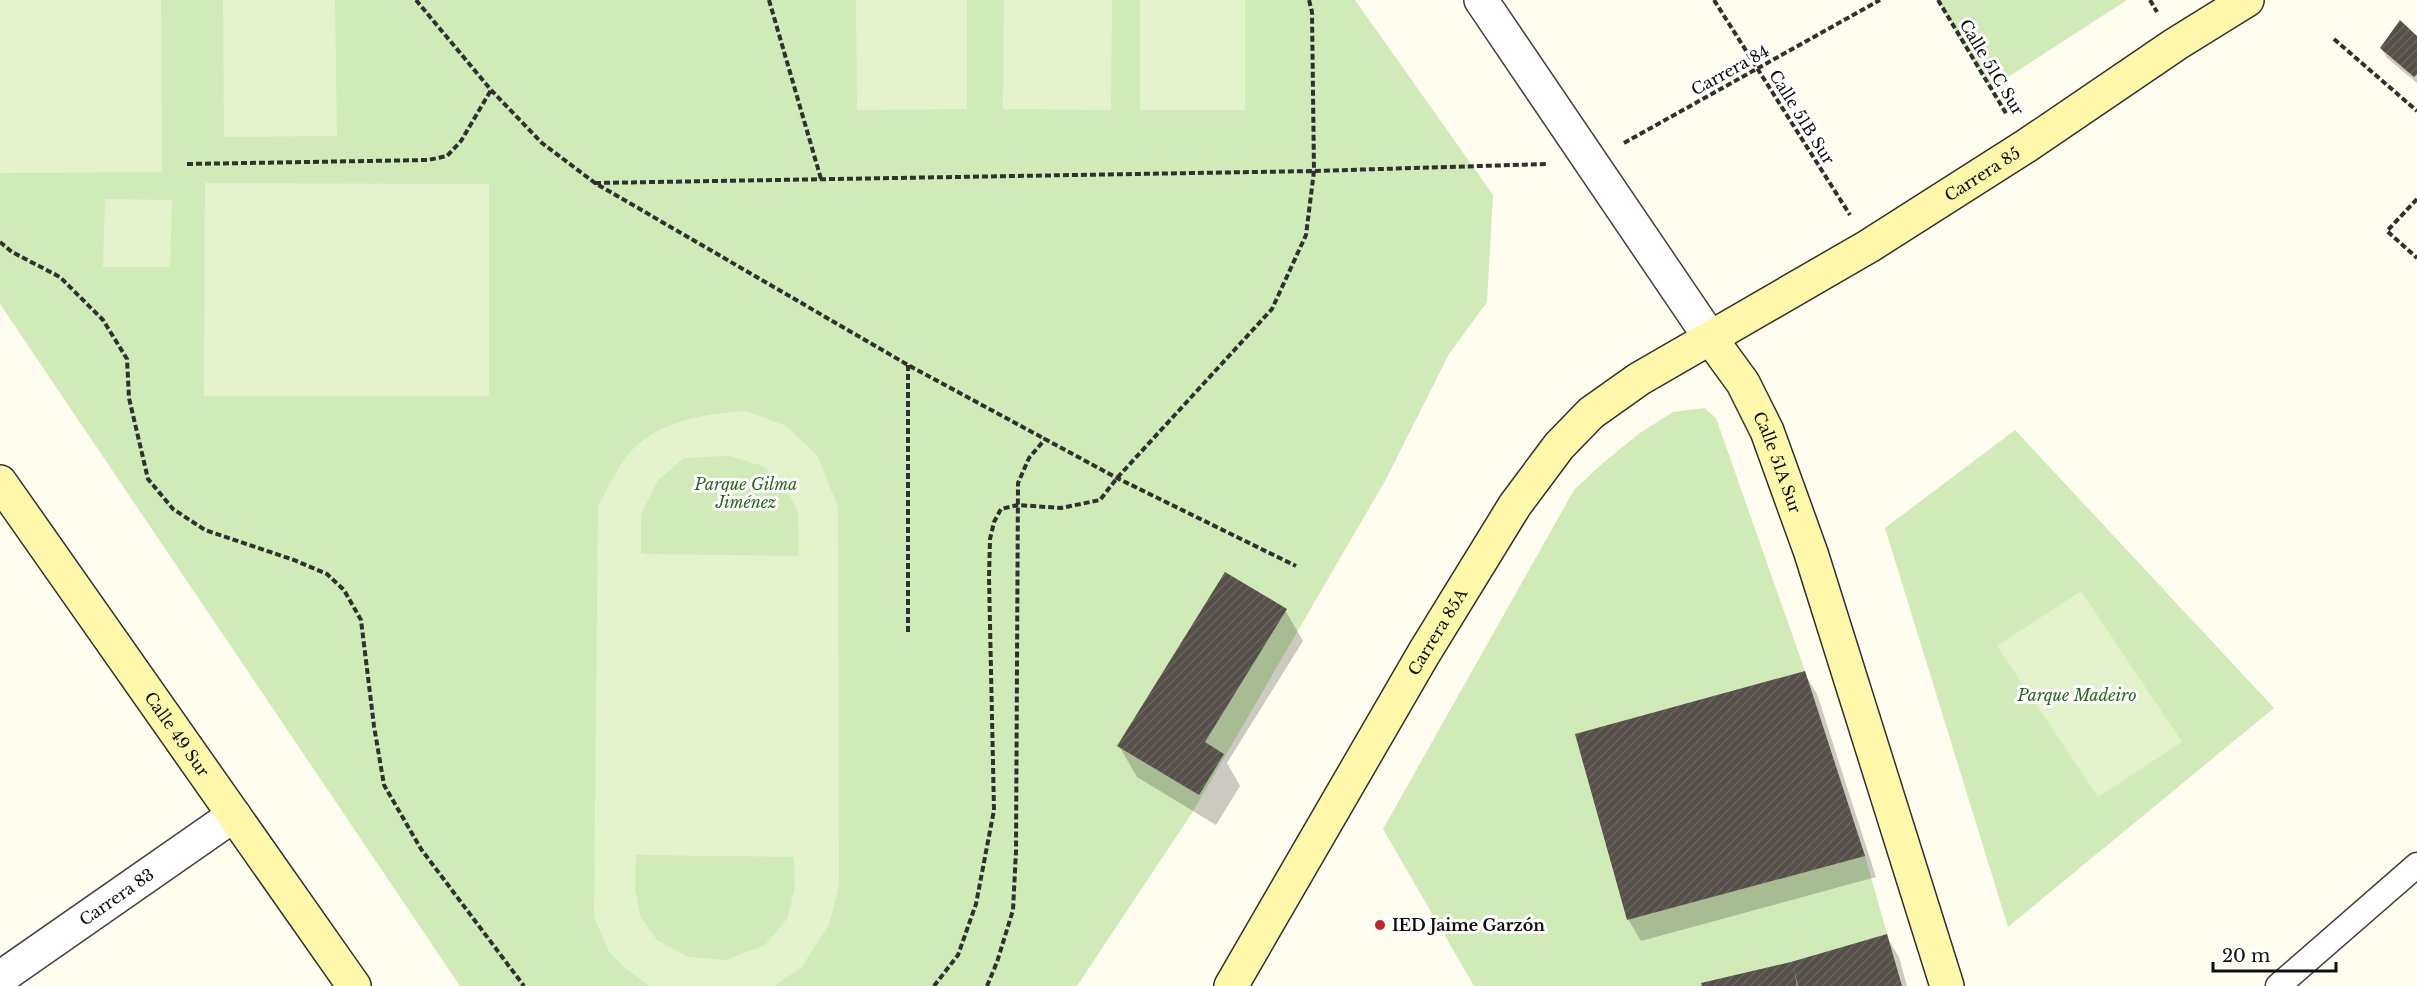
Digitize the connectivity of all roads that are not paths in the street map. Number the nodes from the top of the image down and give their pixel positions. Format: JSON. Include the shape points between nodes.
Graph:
{"nodes":[{"id":1,"x":1481,"y":0,"type":"edge"},
{"id":2,"x":2247,"y":0,"type":"edge"},
{"id":3,"x":1711,"y":339,"type":"junction"},
{"id":4,"x":0,"y":482,"type":"edge"},
{"id":5,"x":234,"y":815,"type":"junction"},
{"id":6,"x":2417,"y":865,"type":"edge"},
{"id":7,"x":0,"y":978,"type":"edge"},
{"id":8,"x":354,"y":986,"type":"edge"},
{"id":9,"x":1231,"y":986,"type":"edge"},
{"id":10,"x":1947,"y":986,"type":"edge"},
{"id":11,"x":2278,"y":986,"type":"edge"}],
"edges":[{"from":1,"to":3,"type":"street","name":"Calle 51A Sur"},
{"from":2,"to":3,"type":"street","name":"Carrera 85","via":[[1869,246]]},
{"from":3,"to":9,"type":"street","name":"Carrera 85A","via":[[1639,379],[1591,413],[1552,454],[1515,505],[1436,634]]},
{"from":3,"to":10,"type":"street","name":"Calle 51A Sur","via":[[1743,384],[1767,431],[1811,553]]},
{"from":4,"to":5,"type":"street","name":"Calle 49 Sur"},
{"from":5,"to":7,"type":"street","name":"Carrera 83"},
{"from":5,"to":8,"type":"street","name":"Calle 49 Sur"},
{"from":6,"to":11,"type":"lane"}]}
